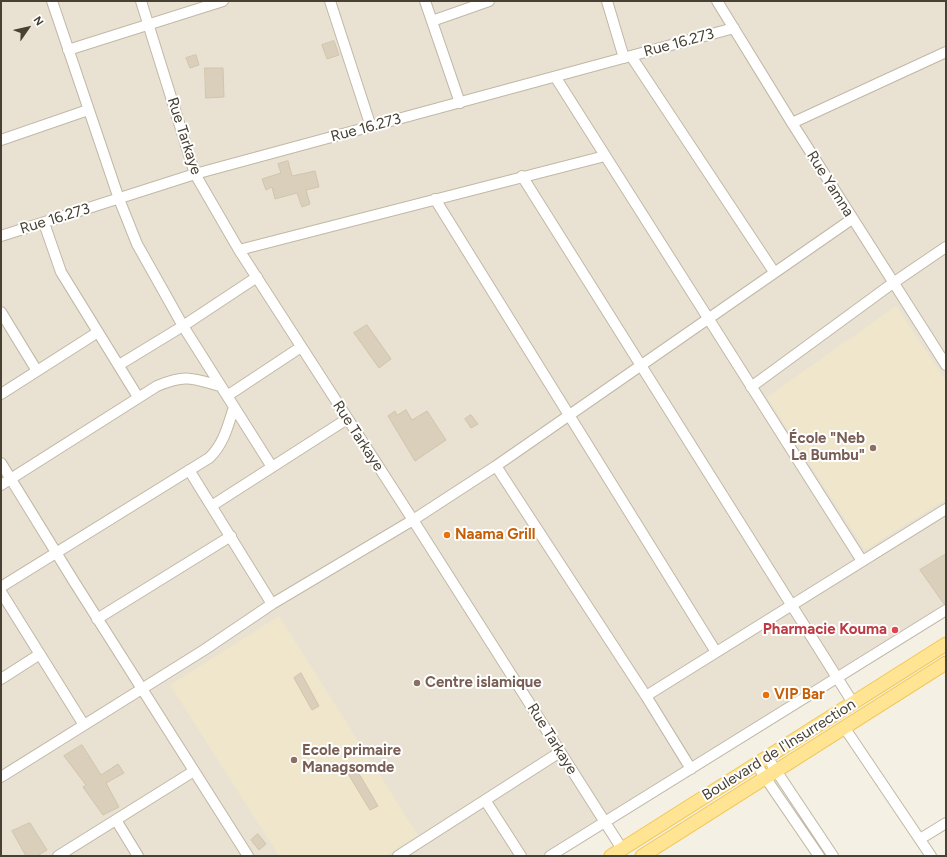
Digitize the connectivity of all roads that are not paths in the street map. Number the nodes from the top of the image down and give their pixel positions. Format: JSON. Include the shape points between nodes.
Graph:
{"nodes":[{"id":1,"x":52,"y":1,"type":"edge"},
{"id":2,"x":141,"y":1,"type":"edge"},
{"id":3,"x":223,"y":1,"type":"edge"},
{"id":4,"x":330,"y":1,"type":"edge"},
{"id":5,"x":425,"y":1,"type":"edge"},
{"id":6,"x":489,"y":1,"type":"edge"},
{"id":7,"x":607,"y":1,"type":"edge"},
{"id":8,"x":717,"y":1,"type":"edge"},
{"id":9,"x":432,"y":21,"type":"junction"},
{"id":10,"x":148,"y":25,"type":"junction"},
{"id":11,"x":734,"y":28,"type":"junction"},
{"id":12,"x":68,"y":50,"type":"junction"},
{"id":13,"x":946,"y":52,"type":"edge"},
{"id":14,"x":627,"y":57,"type":"junction"},
{"id":15,"x":556,"y":78,"type":"junction"},
{"id":16,"x":460,"y":102,"type":"junction"},
{"id":17,"x":88,"y":110,"type":"junction"},
{"id":18,"x":792,"y":123,"type":"junction"},
{"id":19,"x":371,"y":127,"type":"junction"},
{"id":20,"x":2,"y":138,"type":"edge"},
{"id":21,"x":605,"y":156,"type":"junction"},
{"id":22,"x":195,"y":174,"type":"junction"},
{"id":23,"x":522,"y":176,"type":"junction"},
{"id":24,"x":119,"y":199,"type":"junction"},
{"id":25,"x":435,"y":199,"type":"junction"},
{"id":26,"x":852,"y":219,"type":"junction"},
{"id":27,"x":44,"y":223,"type":"junction"},
{"id":28,"x":1,"y":236,"type":"edge"},
{"id":29,"x":946,"y":247,"type":"edge"},
{"id":30,"x":238,"y":250,"type":"junction"},
{"id":31,"x":774,"y":272,"type":"junction"},
{"id":32,"x":257,"y":277,"type":"junction"},
{"id":33,"x":893,"y":283,"type":"junction"},
{"id":34,"x":1,"y":312,"type":"edge"},
{"id":35,"x":708,"y":318,"type":"junction"},
{"id":36,"x":183,"y":326,"type":"junction"},
{"id":37,"x":98,"y":332,"type":"junction"},
{"id":38,"x":301,"y":348,"type":"junction"},
{"id":39,"x":119,"y":365,"type":"junction"},
{"id":40,"x":641,"y":365,"type":"junction"},
{"id":41,"x":946,"y":365,"type":"edge"},
{"id":42,"x":37,"y":370,"type":"junction"},
{"id":43,"x":220,"y":386,"type":"junction"},
{"id":44,"x":751,"y":387,"type":"junction"},
{"id":45,"x":1,"y":394,"type":"edge"},
{"id":46,"x":227,"y":396,"type":"junction"},
{"id":47,"x":138,"y":397,"type":"junction"},
{"id":48,"x":234,"y":407,"type":"junction"},
{"id":49,"x":569,"y":415,"type":"junction"},
{"id":50,"x":347,"y":419,"type":"junction"},
{"id":51,"x":1,"y":463,"type":"edge"},
{"id":52,"x":496,"y":466,"type":"junction"},
{"id":53,"x":272,"y":467,"type":"junction"},
{"id":54,"x":190,"y":470,"type":"junction"},
{"id":55,"x":11,"y":479,"type":"junction"},
{"id":56,"x":1,"y":485,"type":"edge"},
{"id":57,"x":213,"y":505,"type":"junction"},
{"id":58,"x":946,"y":510,"type":"edge"},
{"id":59,"x":413,"y":520,"type":"junction"},
{"id":60,"x":231,"y":536,"type":"junction"},
{"id":61,"x":55,"y":552,"type":"junction"},
{"id":62,"x":862,"y":561,"type":"junction"},
{"id":63,"x":1,"y":587,"type":"edge"},
{"id":64,"x":1,"y":592,"type":"edge"},
{"id":65,"x":272,"y":604,"type":"junction"},
{"id":66,"x":791,"y":605,"type":"junction"},
{"id":67,"x":946,"y":610,"type":"edge"},
{"id":68,"x":97,"y":619,"type":"junction"},
{"id":69,"x":946,"y":644,"type":"edge"},
{"id":70,"x":716,"y":652,"type":"junction"},
{"id":71,"x":40,"y":654,"type":"junction"},
{"id":72,"x":946,"y":663,"type":"edge"},
{"id":73,"x":837,"y":678,"type":"junction"},
{"id":74,"x":1,"y":679,"type":"edge"},
{"id":75,"x":142,"y":689,"type":"junction"},
{"id":76,"x":646,"y":696,"type":"junction"},
{"id":77,"x":853,"y":703,"type":"junction"},
{"id":78,"x":84,"y":725,"type":"junction"},
{"id":79,"x":844,"y":727,"type":"junction"},
{"id":80,"x":560,"y":752,"type":"junction"},
{"id":81,"x":767,"y":757,"type":"junction"},
{"id":82,"x":756,"y":764,"type":"junction"},
{"id":83,"x":691,"y":769,"type":"junction"},
{"id":84,"x":194,"y":771,"type":"junction"},
{"id":85,"x":770,"y":775,"type":"junction"},
{"id":86,"x":1,"y":777,"type":"edge"},
{"id":87,"x":485,"y":800,"type":"junction"},
{"id":88,"x":116,"y":820,"type":"junction"},
{"id":89,"x":604,"y":823,"type":"junction"},
{"id":90,"x":946,"y":823,"type":"edge"},
{"id":91,"x":920,"y":839,"type":"junction"},
{"id":92,"x":616,"y":853,"type":"edge"},
{"id":93,"x":58,"y":856,"type":"edge"},
{"id":94,"x":138,"y":856,"type":"edge"},
{"id":95,"x":248,"y":856,"type":"edge"},
{"id":96,"x":398,"y":856,"type":"edge"},
{"id":97,"x":521,"y":856,"type":"edge"},
{"id":98,"x":550,"y":856,"type":"edge"},
{"id":99,"x":642,"y":856,"type":"edge"},
{"id":100,"x":819,"y":856,"type":"edge"},
{"id":101,"x":833,"y":856,"type":"edge"},
{"id":102,"x":931,"y":856,"type":"edge"}],
"edges":[{"from":1,"to":12,"type":"street"},
{"from":2,"to":10,"type":"street","name":"Rue Tarkaye"},
{"from":3,"to":10,"type":"street"},
{"from":4,"to":19,"type":"street"},
{"from":5,"to":9,"type":"street"},
{"from":6,"to":9,"type":"street"},
{"from":7,"to":14,"type":"street"},
{"from":8,"to":11,"type":"street","name":"Rue Yamna"},
{"from":9,"to":16,"type":"street"},
{"from":10,"to":12,"type":"street"},
{"from":10,"to":22,"type":"street","name":"Rue Tarkaye"},
{"from":11,"to":14,"type":"street","name":"Rue 16.273"},
{"from":11,"to":18,"type":"street","name":"Rue Yamna"},
{"from":12,"to":17,"type":"street"},
{"from":13,"to":18,"type":"street"},
{"from":14,"to":15,"type":"street","name":"Rue 16.273"},
{"from":14,"to":31,"type":"street"},
{"from":15,"to":16,"type":"street","name":"Rue 16.273"},
{"from":15,"to":21,"type":"street"},
{"from":16,"to":19,"type":"street","name":"Rue 16.273"},
{"from":17,"to":20,"type":"street"},
{"from":17,"to":24,"type":"street"},
{"from":18,"to":26,"type":"street","name":"Rue Yamna"},
{"from":19,"to":22,"type":"street","name":"Rue 16.273"},
{"from":21,"to":23,"type":"street"},
{"from":21,"to":35,"type":"street"},
{"from":22,"to":24,"type":"street","name":"Rue 16.273"},
{"from":22,"to":30,"type":"street","name":"Rue Tarkaye"},
{"from":23,"to":25,"type":"street"},
{"from":23,"to":40,"type":"street"},
{"from":24,"to":27,"type":"street","name":"Rue 16.273"},
{"from":24,"to":36,"type":"street","via":[[137,244]]},
{"from":25,"to":30,"type":"street"},
{"from":25,"to":49,"type":"street"},
{"from":26,"to":31,"type":"street"},
{"from":26,"to":33,"type":"street","name":"Rue Yamna"},
{"from":27,"to":28,"type":"street","name":"Rue 16.273"},
{"from":27,"to":37,"type":"street","via":[[61,272]]},
{"from":29,"to":33,"type":"street"},
{"from":30,"to":32,"type":"street","name":"Rue Tarkaye"},
{"from":31,"to":35,"type":"street"},
{"from":32,"to":36,"type":"street"},
{"from":32,"to":38,"type":"street","name":"Rue Tarkaye"},
{"from":33,"to":41,"type":"street","name":"Rue Yamna"},
{"from":33,"to":44,"type":"street"},
{"from":34,"to":42,"type":"street"},
{"from":35,"to":40,"type":"street"},
{"from":35,"to":44,"type":"street"},
{"from":36,"to":39,"type":"street"},
{"from":36,"to":43,"type":"street"},
{"from":37,"to":39,"type":"street"},
{"from":37,"to":42,"type":"street"},
{"from":38,"to":46,"type":"street"},
{"from":38,"to":50,"type":"street","name":"Rue Tarkaye"},
{"from":39,"to":47,"type":"street"},
{"from":40,"to":49,"type":"street"},
{"from":40,"to":66,"type":"street"},
{"from":42,"to":45,"type":"street"},
{"from":43,"to":46,"type":"street"},
{"from":43,"to":47,"type":"street","via":[[183,377],[172,379]]},
{"from":44,"to":62,"type":"street"},
{"from":46,"to":48,"type":"street"},
{"from":47,"to":55,"type":"street"},
{"from":48,"to":53,"type":"street"},
{"from":48,"to":54,"type":"street","via":[[225,435],[215,452]]},
{"from":49,"to":52,"type":"street"},
{"from":49,"to":70,"type":"street"},
{"from":50,"to":53,"type":"street"},
{"from":50,"to":59,"type":"street","name":"Rue Tarkaye"},
{"from":51,"to":55,"type":"street"},
{"from":52,"to":59,"type":"street"},
{"from":52,"to":76,"type":"street"},
{"from":53,"to":57,"type":"street"},
{"from":54,"to":57,"type":"street"},
{"from":54,"to":61,"type":"street"},
{"from":55,"to":56,"type":"street"},
{"from":55,"to":61,"type":"street"},
{"from":57,"to":60,"type":"street"},
{"from":58,"to":62,"type":"street"},
{"from":59,"to":65,"type":"street"},
{"from":59,"to":80,"type":"street","name":"Rue Tarkaye"},
{"from":60,"to":65,"type":"street"},
{"from":60,"to":68,"type":"street"},
{"from":61,"to":63,"type":"street"},
{"from":61,"to":68,"type":"street"},
{"from":62,"to":66,"type":"street"},
{"from":64,"to":71,"type":"street"},
{"from":65,"to":75,"type":"street"},
{"from":66,"to":70,"type":"street"},
{"from":66,"to":73,"type":"street"},
{"from":67,"to":73,"type":"street"},
{"from":68,"to":75,"type":"street"},
{"from":69,"to":77,"type":"main road","name":"Boulevard de l'Insurrection"},
{"from":70,"to":76,"type":"street"},
{"from":71,"to":74,"type":"street"},
{"from":71,"to":78,"type":"street"},
{"from":72,"to":79,"type":"main road","name":"Boulevard de l'Insurrection"},
{"from":73,"to":77,"type":"street"},
{"from":73,"to":83,"type":"street"},
{"from":75,"to":78,"type":"street"},
{"from":75,"to":84,"type":"street"},
{"from":76,"to":83,"type":"street"},
{"from":77,"to":81,"type":"main road","name":"Boulevard de l'Insurrection"},
{"from":78,"to":86,"type":"street"},
{"from":79,"to":85,"type":"main road","name":"Boulevard de l'Insurrection"},
{"from":79,"to":91,"type":"street"},
{"from":80,"to":87,"type":"street"},
{"from":80,"to":89,"type":"street","name":"Rue Tarkaye"},
{"from":81,"to":82,"type":"main road","name":"Boulevard de l'Insurrection"},
{"from":81,"to":85,"type":"street"},
{"from":82,"to":85,"type":"street"},
{"from":82,"to":92,"type":"main road","name":"Boulevard de l'Insurrection"},
{"from":83,"to":89,"type":"street"},
{"from":84,"to":88,"type":"street"},
{"from":84,"to":95,"type":"street"},
{"from":85,"to":99,"type":"main road","name":"Boulevard de l'Insurrection"},
{"from":85,"to":100,"type":"street"},
{"from":85,"to":101,"type":"street"},
{"from":87,"to":96,"type":"street"},
{"from":87,"to":97,"type":"street"},
{"from":88,"to":93,"type":"street"},
{"from":88,"to":94,"type":"street"},
{"from":89,"to":92,"type":"street","name":"Rue Tarkaye"},
{"from":89,"to":98,"type":"street"},
{"from":90,"to":91,"type":"street"},
{"from":91,"to":102,"type":"street"}]}
